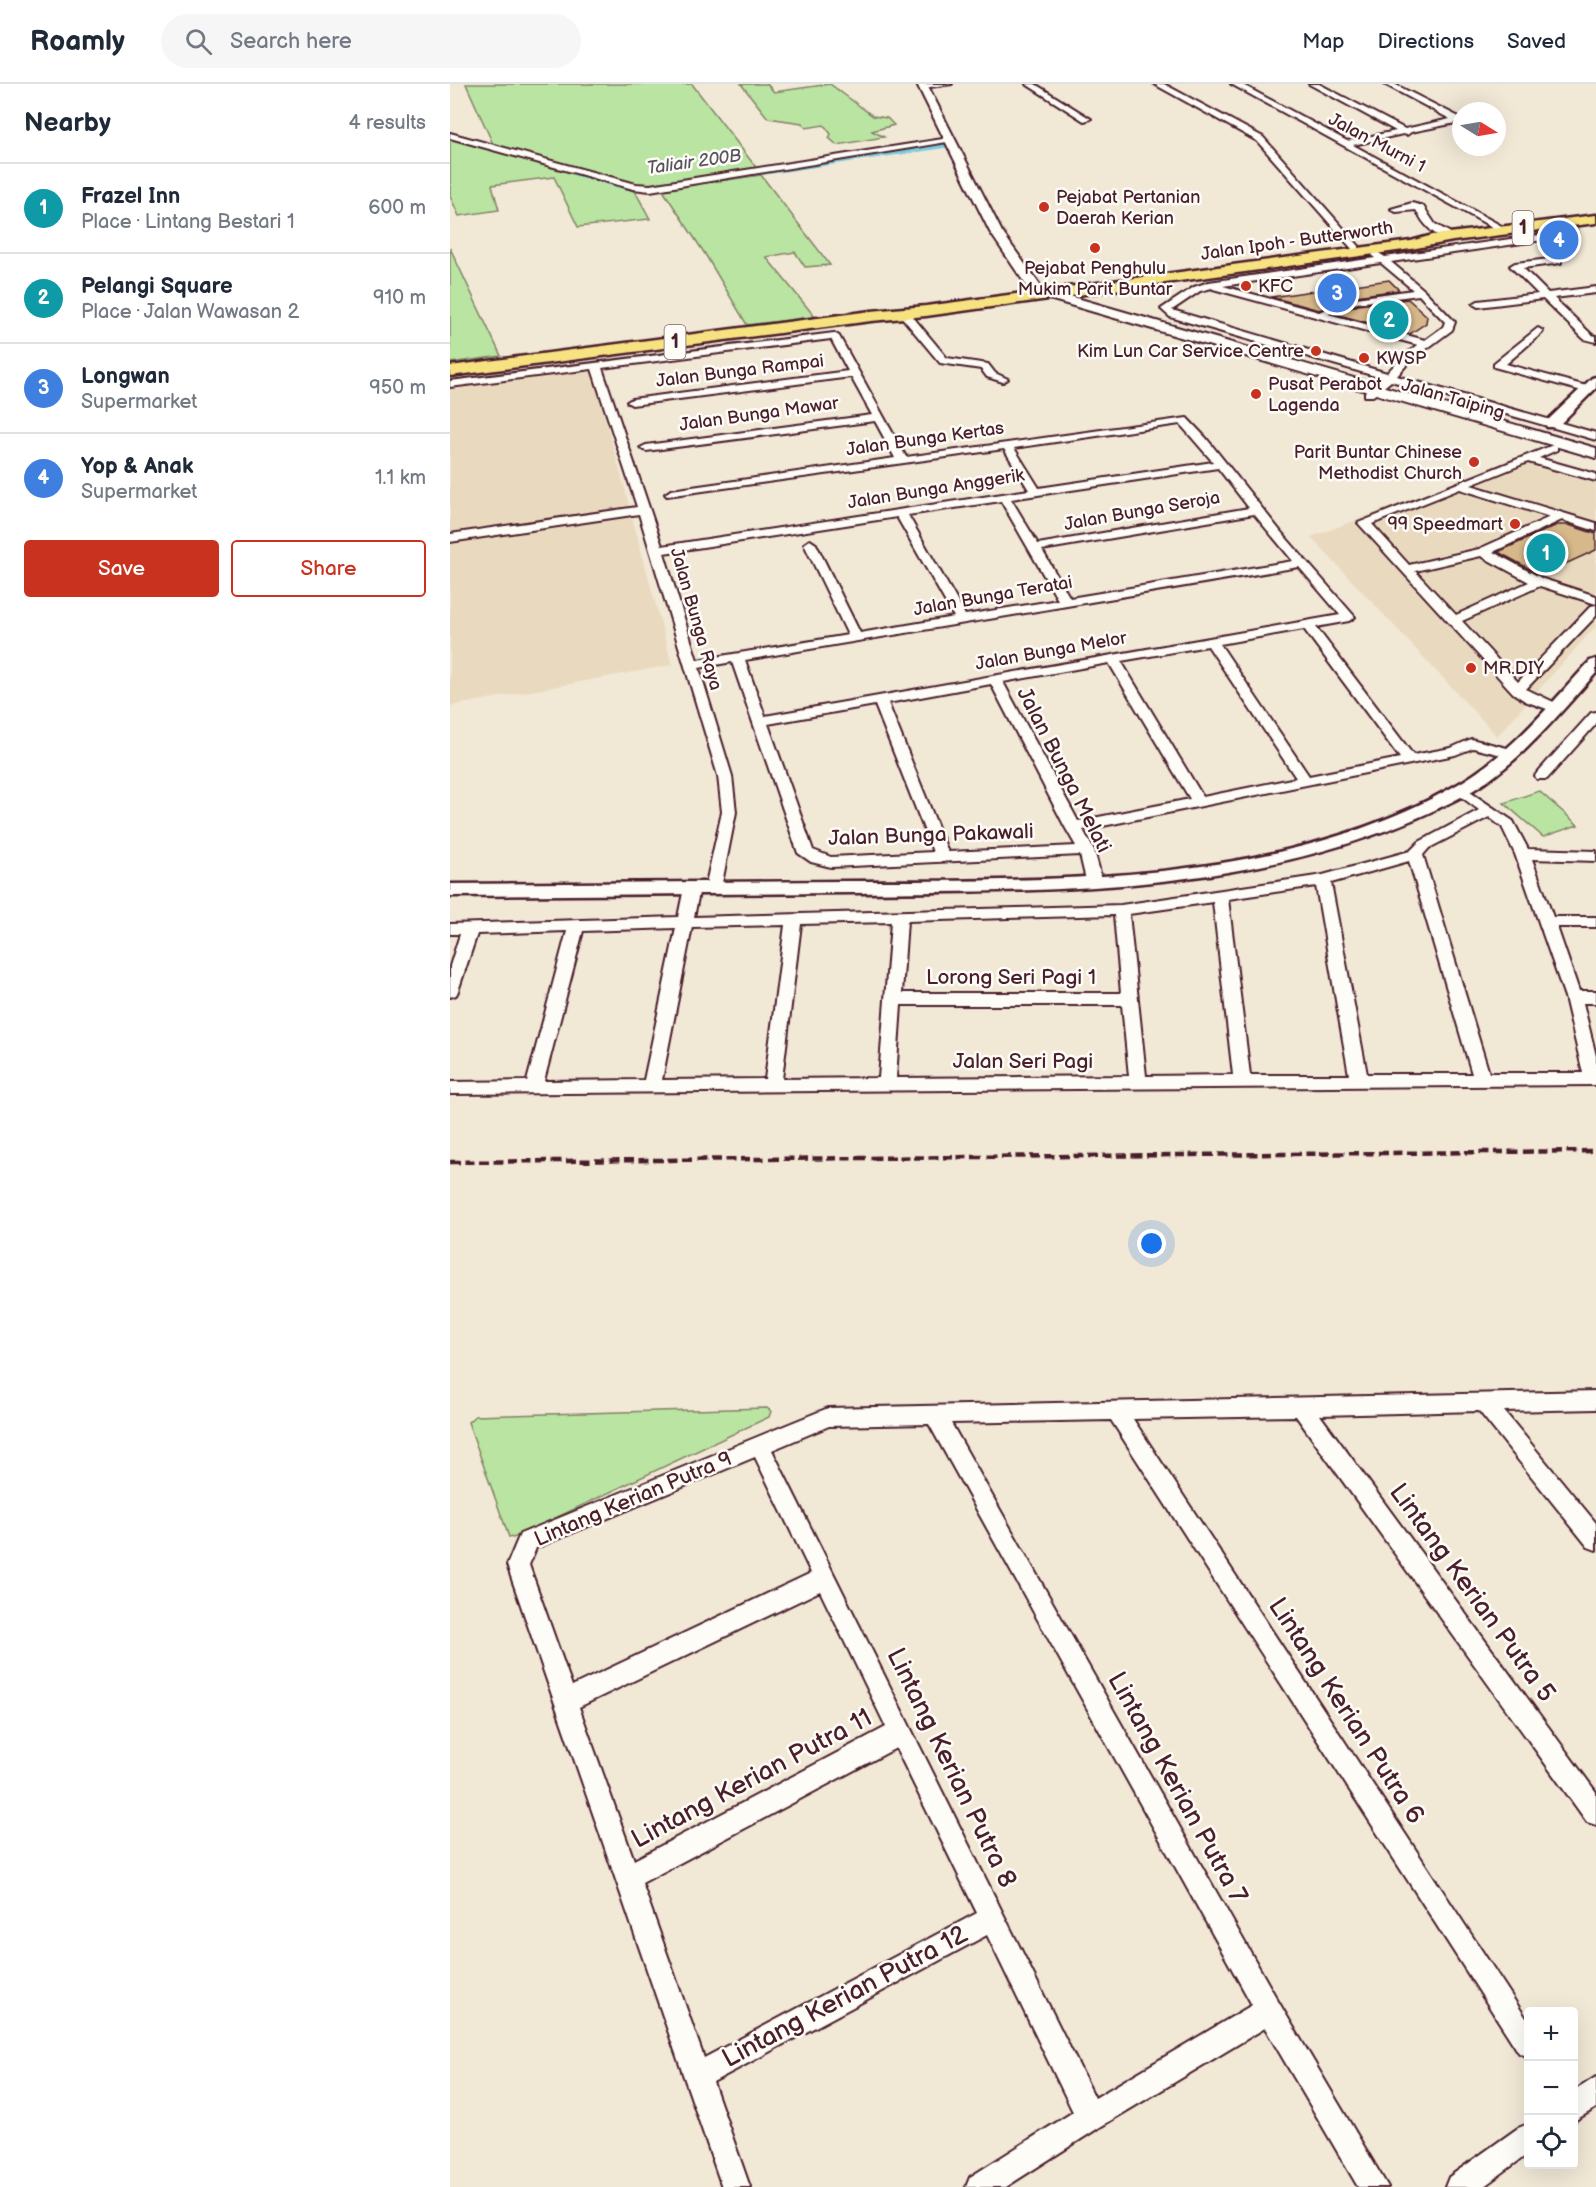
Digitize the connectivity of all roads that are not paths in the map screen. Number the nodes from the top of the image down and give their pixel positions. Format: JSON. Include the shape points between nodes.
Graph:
{"nodes":[{"id":1,"x":948,"y":84,"type":"edge"},
{"id":2,"x":1030,"y":84,"type":"edge"},
{"id":3,"x":1158,"y":84,"type":"edge"},
{"id":4,"x":1235,"y":84,"type":"edge"},
{"id":5,"x":1313,"y":84,"type":"edge"},
{"id":6,"x":1388,"y":84,"type":"edge"},
{"id":7,"x":922,"y":85,"type":"edge"},
{"id":8,"x":1087,"y":119,"type":"dead end"},
{"id":9,"x":1407,"y":133,"type":"junction"},
{"id":10,"x":450,"y":135,"type":"edge"},
{"id":11,"x":949,"y":141,"type":"junction"},
{"id":12,"x":1345,"y":144,"type":"junction"},
{"id":13,"x":1396,"y":209,"type":"dead end"},
{"id":14,"x":1596,"y":219,"type":"edge"},
{"id":15,"x":1562,"y":223,"type":"junction"},
{"id":16,"x":1504,"y":230,"type":"junction"},
{"id":17,"x":1443,"y":234,"type":"junction"},
{"id":18,"x":1351,"y":251,"type":"junction"},
{"id":19,"x":1385,"y":254,"type":"junction"},
{"id":20,"x":1012,"y":258,"type":"junction"},
{"id":21,"x":1558,"y":261,"type":"dead end"},
{"id":22,"x":1025,"y":275,"type":"junction"},
{"id":23,"x":1080,"y":284,"type":"junction"},
{"id":24,"x":1209,"y":285,"type":"junction"},
{"id":25,"x":1114,"y":286,"type":"junction"},
{"id":26,"x":1596,"y":290,"type":"edge"},
{"id":27,"x":1421,"y":292,"type":"junction"},
{"id":28,"x":1037,"y":293,"type":"junction"},
{"id":29,"x":1547,"y":296,"type":"junction"},
{"id":30,"x":1478,"y":304,"type":"dead end"},
{"id":31,"x":1110,"y":312,"type":"junction"},
{"id":32,"x":902,"y":313,"type":"junction"},
{"id":33,"x":1320,"y":315,"type":"junction"},
{"id":34,"x":1538,"y":331,"type":"dead end"},
{"id":35,"x":1596,"y":339,"type":"edge"},
{"id":36,"x":1426,"y":344,"type":"junction"},
{"id":37,"x":1405,"y":360,"type":"junction"},
{"id":38,"x":596,"y":366,"type":"junction"},
{"id":39,"x":450,"y":371,"type":"edge"},
{"id":40,"x":853,"y":374,"type":"junction"},
{"id":41,"x":1390,"y":377,"type":"junction"},
{"id":42,"x":1003,"y":379,"type":"dead end"},
{"id":43,"x":450,"y":384,"type":"edge"},
{"id":44,"x":1591,"y":385,"type":"edge"},
{"id":45,"x":1367,"y":386,"type":"junction"},
{"id":46,"x":632,"y":402,"type":"dead end"},
{"id":47,"x":878,"y":417,"type":"junction"},
{"id":48,"x":1552,"y":424,"type":"junction"},
{"id":49,"x":1596,"y":437,"type":"edge"},
{"id":50,"x":1007,"y":445,"type":"junction"},
{"id":51,"x":646,"y":448,"type":"dead end"},
{"id":52,"x":1554,"y":448,"type":"junction"},
{"id":53,"x":1596,"y":453,"type":"edge"},
{"id":54,"x":1528,"y":458,"type":"junction"},
{"id":55,"x":902,"y":460,"type":"junction"},
{"id":56,"x":1596,"y":460,"type":"edge"},
{"id":57,"x":1221,"y":464,"type":"junction"},
{"id":58,"x":1596,"y":478,"type":"edge"},
{"id":59,"x":1460,"y":485,"type":"junction"},
{"id":60,"x":1036,"y":492,"type":"junction"},
{"id":61,"x":671,"y":494,"type":"dead end"},
{"id":62,"x":1004,"y":497,"type":"junction"},
{"id":63,"x":644,"y":510,"type":"junction"},
{"id":64,"x":1256,"y":510,"type":"junction"},
{"id":65,"x":901,"y":513,"type":"junction"},
{"id":66,"x":1561,"y":516,"type":"junction"},
{"id":67,"x":1596,"y":527,"type":"edge"},
{"id":68,"x":450,"y":538,"type":"edge"},
{"id":69,"x":810,"y":544,"type":"dead end"},
{"id":70,"x":1034,"y":548,"type":"junction"},
{"id":71,"x":657,"y":550,"type":"junction"},
{"id":72,"x":1483,"y":552,"type":"junction"},
{"id":73,"x":1301,"y":563,"type":"junction"},
{"id":74,"x":1406,"y":569,"type":"junction"},
{"id":75,"x":1539,"y":582,"type":"junction"},
{"id":76,"x":1596,"y":600,"type":"edge"},
{"id":77,"x":1066,"y":602,"type":"junction"},
{"id":78,"x":1596,"y":609,"type":"edge"},
{"id":79,"x":960,"y":617,"type":"dead end"},
{"id":80,"x":1454,"y":620,"type":"junction"},
{"id":81,"x":1307,"y":624,"type":"junction"},
{"id":82,"x":855,"y":638,"type":"junction"},
{"id":83,"x":1211,"y":641,"type":"junction"},
{"id":84,"x":737,"y":657,"type":"junction"},
{"id":85,"x":1112,"y":658,"type":"junction"},
{"id":86,"x":1596,"y":664,"type":"edge"},
{"id":87,"x":690,"y":665,"type":"junction"},
{"id":88,"x":995,"y":679,"type":"junction"},
{"id":89,"x":1518,"y":690,"type":"junction"},
{"id":90,"x":880,"y":700,"type":"junction"},
{"id":91,"x":1555,"y":708,"type":"junction"},
{"id":92,"x":1596,"y":716,"type":"edge"},
{"id":93,"x":760,"y":721,"type":"junction"},
{"id":94,"x":1510,"y":753,"type":"junction"},
{"id":95,"x":1409,"y":760,"type":"junction"},
{"id":96,"x":1542,"y":776,"type":"dead end"},
{"id":97,"x":1305,"y":781,"type":"junction"},
{"id":98,"x":1461,"y":790,"type":"junction"},
{"id":99,"x":1199,"y":802,"type":"junction"},
{"id":100,"x":1488,"y":812,"type":"junction"},
{"id":101,"x":1073,"y":827,"type":"junction"},
{"id":102,"x":1086,"y":850,"type":"junction"},
{"id":103,"x":1415,"y":854,"type":"junction"},
{"id":104,"x":1523,"y":854,"type":"junction"},
{"id":105,"x":942,"y":856,"type":"junction"},
{"id":106,"x":1596,"y":856,"type":"edge"},
{"id":107,"x":1094,"y":880,"type":"junction"},
{"id":108,"x":1323,"y":880,"type":"junction"},
{"id":109,"x":692,"y":888,"type":"junction"},
{"id":110,"x":713,"y":888,"type":"junction"},
{"id":111,"x":450,"y":890,"type":"edge"},
{"id":112,"x":1220,"y":896,"type":"junction"},
{"id":113,"x":1120,"y":910,"type":"junction"},
{"id":114,"x":899,"y":918,"type":"junction"},
{"id":115,"x":794,"y":920,"type":"junction"},
{"id":116,"x":1547,"y":922,"type":"junction"},
{"id":117,"x":1596,"y":922,"type":"edge"},
{"id":118,"x":686,"y":923,"type":"junction"},
{"id":119,"x":576,"y":926,"type":"junction"},
{"id":120,"x":450,"y":929,"type":"edge"},
{"id":121,"x":470,"y":929,"type":"junction"},
{"id":122,"x":450,"y":991,"type":"edge"},
{"id":123,"x":1573,"y":997,"type":"junction"},
{"id":124,"x":1596,"y":997,"type":"edge"},
{"id":125,"x":893,"y":999,"type":"junction"},
{"id":126,"x":1130,"y":999,"type":"junction"},
{"id":127,"x":1595,"y":1078,"type":"edge"},
{"id":128,"x":1482,"y":1079,"type":"junction"},
{"id":129,"x":1359,"y":1080,"type":"junction"},
{"id":130,"x":1242,"y":1081,"type":"junction"},
{"id":131,"x":1138,"y":1082,"type":"junction"},
{"id":132,"x":887,"y":1084,"type":"junction"},
{"id":133,"x":773,"y":1085,"type":"junction"},
{"id":134,"x":652,"y":1086,"type":"junction"},
{"id":135,"x":534,"y":1087,"type":"junction"},
{"id":136,"x":450,"y":1088,"type":"edge"},
{"id":137,"x":1596,"y":1400,"type":"edge"},
{"id":138,"x":1484,"y":1402,"type":"junction"},
{"id":139,"x":1301,"y":1406,"type":"junction"},
{"id":140,"x":1116,"y":1410,"type":"junction"},
{"id":141,"x":935,"y":1415,"type":"junction"},
{"id":142,"x":759,"y":1444,"type":"junction"},
{"id":143,"x":1596,"y":1540,"type":"edge"},
{"id":144,"x":826,"y":1577,"type":"junction"},
{"id":145,"x":566,"y":1701,"type":"junction"},
{"id":146,"x":902,"y":1732,"type":"junction"},
{"id":147,"x":1596,"y":1813,"type":"edge"},
{"id":148,"x":627,"y":1877,"type":"junction"},
{"id":149,"x":992,"y":1919,"type":"junction"},
{"id":150,"x":1269,"y":2010,"type":"junction"},
{"id":151,"x":1524,"y":2038,"type":"edge"},
{"id":152,"x":697,"y":2076,"type":"junction"},
{"id":153,"x":1596,"y":2091,"type":"edge"},
{"id":154,"x":1578,"y":2104,"type":"edge"},
{"id":155,"x":1090,"y":2117,"type":"junction"},
{"id":156,"x":1524,"y":2142,"type":"edge"},
{"id":157,"x":736,"y":2187,"type":"edge"},
{"id":158,"x":980,"y":2187,"type":"edge"},
{"id":159,"x":1374,"y":2187,"type":"edge"},
{"id":160,"x":1459,"y":2187,"type":"edge"}],
"edges":[{"from":1,"to":7,"type":"street"},
{"from":2,"to":8,"type":"street"},
{"from":3,"to":18,"type":"street","via":[[1260,139]]},
{"from":4,"to":12,"type":"street","name":"Jalan Murni 1"},
{"from":5,"to":9,"type":"street"},
{"from":6,"to":9,"type":"street","via":[[1458,120]]},
{"from":7,"to":11,"type":"main road"},
{"from":9,"to":12,"type":"street"},
{"from":10,"to":11,"type":"street","via":[[643,188]]},
{"from":11,"to":20,"type":"main road"},
{"from":12,"to":16,"type":"street","name":"Jalan Murni 1"},
{"from":13,"to":17,"type":"street","via":[[1420,208],[1427,223]]},
{"from":14,"to":15,"type":"highway","name":"Jalan Ipoh - Butterworth","number":"1"},
{"from":15,"to":16,"type":"highway","name":"Jalan Ipoh - Butterworth","number":"1"},
{"from":15,"to":19,"type":"street","via":[[1574,234],[1482,247]]},
{"from":16,"to":17,"type":"highway","name":"Jalan Ipoh - Butterworth","number":"1"},
{"from":17,"to":18,"type":"highway","name":"Jalan Ipoh - Butterworth","number":"1"},
{"from":17,"to":19,"type":"highway","name":"Jalan Ipoh - Butterworth","number":"1"},
{"from":18,"to":19,"type":"highway","name":"Jalan Ipoh - Butterworth","number":"1"},
{"from":18,"to":23,"type":"highway","name":"Jalan Ipoh - Butterworth","number":"1"},
{"from":18,"to":25,"type":"highway","name":"Jalan Ipoh - Butterworth","number":"1"},
{"from":19,"to":24,"type":"street"},
{"from":19,"to":27,"type":"street"},
{"from":20,"to":22,"type":"main road"},
{"from":20,"to":28,"type":"main road","via":[[1014,272]]},
{"from":21,"to":29,"type":"street","via":[[1515,266]]},
{"from":22,"to":23,"type":"highway","via":[[1048,283]]},
{"from":22,"to":28,"type":"main road"},
{"from":23,"to":28,"type":"highway","name":"Jalan Ipoh - Butterworth","number":"1"},
{"from":24,"to":33,"type":"street"},
{"from":24,"to":45,"type":"street","via":[[1166,309]]},
{"from":25,"to":28,"type":"highway","name":"Jalan Ipoh - Butterworth","number":"1"},
{"from":25,"to":31,"type":"main road","via":[[1091,298]]},
{"from":26,"to":29,"type":"street"},
{"from":27,"to":33,"type":"street","via":[[1351,301]]},
{"from":27,"to":36,"type":"street","via":[[1450,322],[1448,328]]},
{"from":28,"to":31,"type":"main road","name":"Jalan Taiping"},
{"from":28,"to":32,"type":"highway","name":"Jalan Ipoh - Butterworth","number":"1"},
{"from":28,"to":45,"type":"main road","name":"Jalan Taiping"},
{"from":29,"to":30,"type":"street"},
{"from":29,"to":35,"type":"street","via":[[1588,337]]},
{"from":31,"to":45,"type":"main road","name":"Jalan Taiping"},
{"from":32,"to":39,"type":"highway","name":"Jalan Ipoh - Butterworth","number":"1"},
{"from":32,"to":42,"type":"street","via":[[944,361],[984,366],[991,375]]},
{"from":33,"to":36,"type":"street"},
{"from":34,"to":44,"type":"street","via":[[1498,365]]},
{"from":36,"to":37,"type":"street"},
{"from":37,"to":41,"type":"street"},
{"from":37,"to":45,"type":"street"},
{"from":38,"to":40,"type":"street","via":[[834,336]]},
{"from":38,"to":43,"type":"street"},
{"from":38,"to":63,"type":"street","name":"Jalan Bunga Raya"},
{"from":40,"to":46,"type":"street","name":"Jalan Bunga Rampai"},
{"from":40,"to":47,"type":"street"},
{"from":41,"to":45,"type":"street"},
{"from":41,"to":48,"type":"street"},
{"from":44,"to":48,"type":"street"},
{"from":45,"to":52,"type":"main road","name":"Jalan Taiping"},
{"from":45,"to":53,"type":"main road","name":"Jalan Taiping"},
{"from":47,"to":51,"type":"street","name":"Jalan Bunga Mawar"},
{"from":47,"to":55,"type":"street"},
{"from":48,"to":49,"type":"street"},
{"from":50,"to":55,"type":"street","name":"Jalan Bunga Kertas"},
{"from":50,"to":57,"type":"street","name":"Jalan Bunga Kertas","via":[[1183,420]]},
{"from":50,"to":60,"type":"street"},
{"from":52,"to":54,"type":"street"},
{"from":52,"to":56,"type":"main road","name":"Jalan Taiping"},
{"from":54,"to":58,"type":"street"},
{"from":54,"to":59,"type":"street"},
{"from":55,"to":61,"type":"street","name":"Jalan Bunga Kertas"},
{"from":57,"to":60,"type":"street","name":"Jalan Bunga Anggerik"},
{"from":57,"to":64,"type":"street"},
{"from":59,"to":66,"type":"street"},
{"from":59,"to":74,"type":"street","via":[[1364,523]]},
{"from":60,"to":62,"type":"street","name":"Jalan Bunga Anggerik"},
{"from":62,"to":65,"type":"street","name":"Jalan Bunga Anggerik"},
{"from":62,"to":70,"type":"street"},
{"from":63,"to":68,"type":"street"},
{"from":63,"to":71,"type":"street","name":"Jalan Bunga Raya"},
{"from":64,"to":70,"type":"street","name":"Jalan Bunga Seroja"},
{"from":64,"to":73,"type":"street"},
{"from":65,"to":71,"type":"street","name":"Jalan Bunga Anggerik"},
{"from":65,"to":79,"type":"street"},
{"from":66,"to":67,"type":"street"},
{"from":66,"to":72,"type":"street"},
{"from":69,"to":82,"type":"street"},
{"from":70,"to":77,"type":"street"},
{"from":71,"to":87,"type":"street","name":"Jalan Bunga Raya"},
{"from":72,"to":74,"type":"street"},
{"from":72,"to":75,"type":"street"},
{"from":73,"to":77,"type":"street","name":"Jalan Bunga Teratai"},
{"from":73,"to":81,"type":"street","name":"Jalan Bunga Melor","via":[[1349,616]]},
{"from":74,"to":80,"type":"street"},
{"from":75,"to":76,"type":"street"},
{"from":75,"to":80,"type":"street"},
{"from":77,"to":82,"type":"street","name":"Jalan Bunga Teratai"},
{"from":78,"to":89,"type":"street"},
{"from":80,"to":89,"type":"street"},
{"from":81,"to":83,"type":"street","name":"Jalan Bunga Melor"},
{"from":81,"to":95,"type":"street"},
{"from":82,"to":84,"type":"street","name":"Jalan Bunga Teratai"},
{"from":83,"to":85,"type":"street","name":"Jalan Bunga Melor"},
{"from":83,"to":97,"type":"street"},
{"from":84,"to":87,"type":"street","name":"Jalan Bunga Teratai"},
{"from":84,"to":93,"type":"street","name":"Jalan Bunga Pakawali"},
{"from":85,"to":88,"type":"street","name":"Jalan Bunga Melor"},
{"from":85,"to":99,"type":"street"},
{"from":86,"to":91,"type":"street"},
{"from":87,"to":110,"type":"street","name":"Jalan Bunga Raya","via":[[725,776],[729,812]]},
{"from":88,"to":90,"type":"street","name":"Jalan Bunga Melor"},
{"from":88,"to":101,"type":"street","name":"Jalan Bunga Melati"},
{"from":89,"to":91,"type":"street"},
{"from":90,"to":93,"type":"street","name":"Jalan Bunga Melor"},
{"from":90,"to":105,"type":"street"},
{"from":91,"to":94,"type":"street"},
{"from":92,"to":96,"type":"street"},
{"from":93,"to":105,"type":"street","name":"Jalan Bunga Pakawali","via":[[806,853],[831,862]]},
{"from":94,"to":95,"type":"street","via":[[1471,743],[1455,751]]},
{"from":94,"to":98,"type":"street"},
{"from":95,"to":97,"type":"street"},
{"from":97,"to":99,"type":"street"},
{"from":98,"to":100,"type":"street"},
{"from":98,"to":107,"type":"street","via":[[1404,818],[1292,853],[1215,867]]},
{"from":99,"to":101,"type":"street"},
{"from":100,"to":103,"type":"street","via":[[1424,845]]},
{"from":100,"to":104,"type":"street","via":[[1508,824]]},
{"from":101,"to":102,"type":"street","name":"Jalan Bunga Melati"},
{"from":102,"to":105,"type":"street","name":"Jalan Bunga Pakawali"},
{"from":102,"to":107,"type":"street","name":"Jalan Bunga Melati"},
{"from":103,"to":108,"type":"street"},
{"from":103,"to":128,"type":"street"},
{"from":104,"to":106,"type":"street"},
{"from":104,"to":116,"type":"street"},
{"from":107,"to":110,"type":"street"},
{"from":108,"to":112,"type":"street"},
{"from":108,"to":129,"type":"street"},
{"from":109,"to":110,"type":"street"},
{"from":109,"to":111,"type":"street"},
{"from":109,"to":118,"type":"street"},
{"from":112,"to":113,"type":"street"},
{"from":112,"to":130,"type":"street"},
{"from":113,"to":114,"type":"street"},
{"from":113,"to":126,"type":"street"},
{"from":114,"to":115,"type":"street"},
{"from":114,"to":125,"type":"street"},
{"from":115,"to":118,"type":"street"},
{"from":115,"to":133,"type":"street"},
{"from":116,"to":117,"type":"street"},
{"from":116,"to":123,"type":"street"},
{"from":118,"to":119,"type":"street"},
{"from":118,"to":134,"type":"street"},
{"from":119,"to":121,"type":"street"},
{"from":119,"to":135,"type":"street"},
{"from":120,"to":121,"type":"street"},
{"from":121,"to":122,"type":"street"},
{"from":123,"to":124,"type":"street"},
{"from":123,"to":127,"type":"street"},
{"from":125,"to":126,"type":"street","name":"Lorong Seri Pagi 1"},
{"from":125,"to":132,"type":"street"},
{"from":126,"to":131,"type":"street"},
{"from":127,"to":128,"type":"street","name":"Jalan Seri Pagi"},
{"from":128,"to":129,"type":"street","name":"Jalan Seri Pagi"},
{"from":129,"to":130,"type":"street","name":"Jalan Seri Pagi"},
{"from":130,"to":131,"type":"street","name":"Jalan Seri Pagi"},
{"from":131,"to":132,"type":"street","name":"Jalan Seri Pagi"},
{"from":132,"to":133,"type":"street","name":"Jalan Seri Pagi"},
{"from":133,"to":134,"type":"street","name":"Jalan Seri Pagi"},
{"from":134,"to":135,"type":"street","name":"Jalan Seri Pagi"},
{"from":135,"to":136,"type":"street","name":"Jalan Seri Pagi"},
{"from":137,"to":138,"type":"street","name":"Lintang Kerian Putra 9"},
{"from":138,"to":139,"type":"street","name":"Lintang Kerian Putra 9"},
{"from":138,"to":143,"type":"street"},
{"from":139,"to":140,"type":"street","name":"Lintang Kerian Putra 9"},
{"from":139,"to":147,"type":"street","name":"Lintang Kerian Putra 5"},
{"from":140,"to":141,"type":"street","name":"Lintang Kerian Putra 9"},
{"from":140,"to":151,"type":"street","name":"Lintang Kerian Putra 6"},
{"from":141,"to":142,"type":"street","name":"Lintang Kerian Putra 9","via":[[828,1417]]},
{"from":141,"to":150,"type":"street","name":"Lintang Kerian Putra 7"},
{"from":142,"to":144,"type":"street","name":"Lintang Kerian Putra 8"},
{"from":142,"to":145,"type":"street","name":"Lintang Kerian Putra 9","via":[[528,1540],[518,1565]]},
{"from":144,"to":145,"type":"street"},
{"from":144,"to":146,"type":"street","name":"Lintang Kerian Putra 8"},
{"from":145,"to":148,"type":"street"},
{"from":146,"to":148,"type":"street","name":"Lintang Kerian Putra 11"},
{"from":146,"to":149,"type":"street","name":"Lintang Kerian Putra 8"},
{"from":148,"to":152,"type":"street"},
{"from":149,"to":152,"type":"street","name":"Lintang Kerian Putra 12"},
{"from":149,"to":155,"type":"street","name":"Lintang Kerian Putra 8"},
{"from":150,"to":155,"type":"street"},
{"from":150,"to":159,"type":"street","name":"Lintang Kerian Putra 7"},
{"from":152,"to":157,"type":"street"},
{"from":153,"to":154,"type":"street"},
{"from":155,"to":158,"type":"street"},
{"from":156,"to":160,"type":"street"}]}
